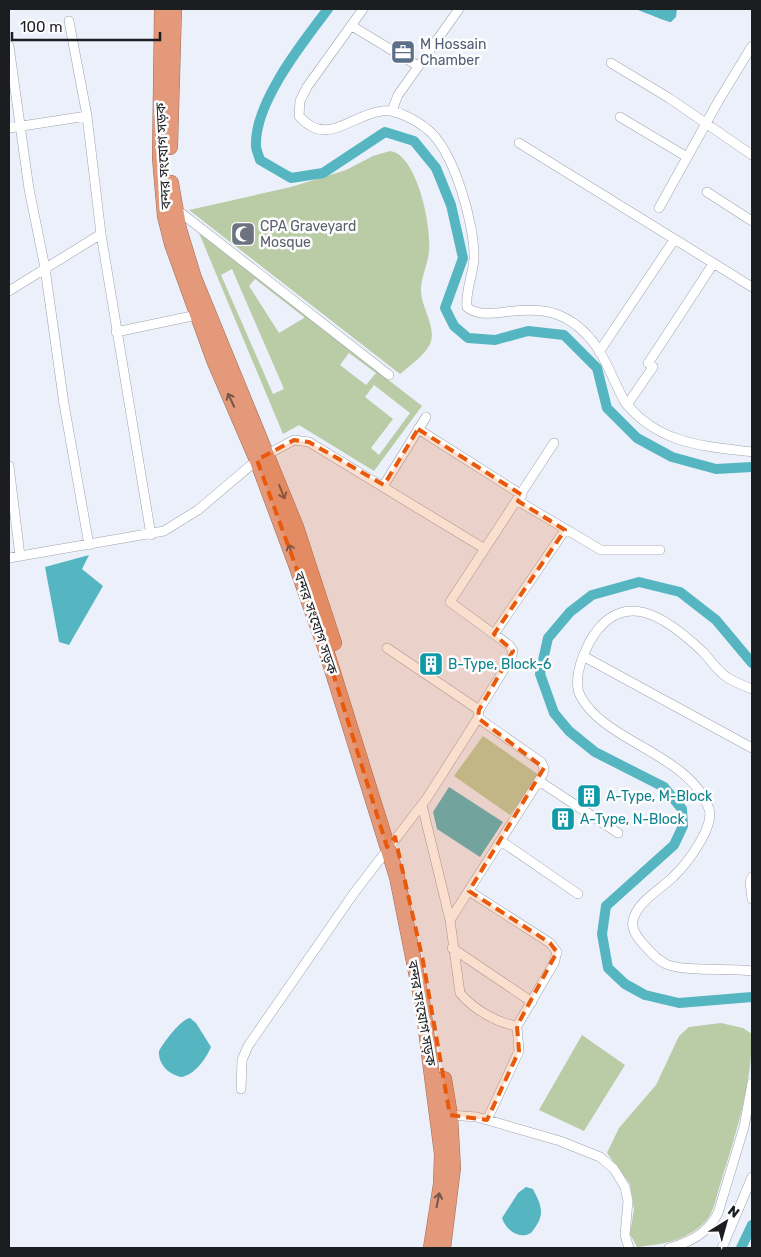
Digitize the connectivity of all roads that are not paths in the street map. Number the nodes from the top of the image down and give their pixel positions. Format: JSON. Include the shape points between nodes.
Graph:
{"nodes":[{"id":1,"x":162,"y":9,"type":"edge"},
{"id":2,"x":174,"y":9,"type":"edge"},
{"id":3,"x":363,"y":9,"type":"edge"},
{"id":4,"x":460,"y":9,"type":"edge"},
{"id":5,"x":69,"y":21,"type":"dead end"},
{"id":6,"x":352,"y":26,"type":"junction"},
{"id":7,"x":9,"y":46,"type":"edge"},
{"id":8,"x":752,"y":46,"type":"edge"},
{"id":9,"x":611,"y":63,"type":"dead end"},
{"id":10,"x":418,"y":66,"type":"junction"},
{"id":11,"x":396,"y":113,"type":"junction"},
{"id":12,"x":87,"y":116,"type":"junction"},
{"id":13,"x":620,"y":117,"type":"dead end"},
{"id":14,"x":706,"y":124,"type":"junction"},
{"id":15,"x":21,"y":127,"type":"junction"},
{"id":16,"x":9,"y":128,"type":"edge"},
{"id":17,"x":519,"y":143,"type":"dead end"},
{"id":18,"x":752,"y":155,"type":"edge"},
{"id":19,"x":687,"y":157,"type":"junction"},
{"id":20,"x":707,"y":192,"type":"dead end"},
{"id":21,"x":659,"y":208,"type":"dead end"},
{"id":22,"x":176,"y":209,"type":"junction"},
{"id":23,"x":752,"y":221,"type":"edge"},
{"id":24,"x":101,"y":234,"type":"junction"},
{"id":25,"x":674,"y":240,"type":"junction"},
{"id":26,"x":713,"y":264,"type":"junction"},
{"id":27,"x":45,"y":268,"type":"junction"},
{"id":28,"x":752,"y":287,"type":"edge"},
{"id":29,"x":9,"y":291,"type":"edge"},
{"id":30,"x":197,"y":315,"type":"junction"},
{"id":31,"x":116,"y":332,"type":"junction"},
{"id":32,"x":599,"y":352,"type":"junction"},
{"id":33,"x":389,"y":375,"type":"dead end"},
{"id":34,"x":627,"y":405,"type":"junction"},
{"id":35,"x":426,"y":417,"type":"dead end"},
{"id":36,"x":418,"y":429,"type":"junction"},
{"id":37,"x":554,"y":443,"type":"dead end"},
{"id":38,"x":752,"y":452,"type":"edge"},
{"id":39,"x":262,"y":457,"type":"junction"},
{"id":40,"x":9,"y":466,"type":"edge"},
{"id":41,"x":384,"y":485,"type":"junction"},
{"id":42,"x":520,"y":498,"type":"junction"},
{"id":43,"x":566,"y":530,"type":"junction"},
{"id":44,"x":151,"y":535,"type":"junction"},
{"id":45,"x":89,"y":545,"type":"junction"},
{"id":46,"x":485,"y":549,"type":"junction"},
{"id":47,"x":660,"y":550,"type":"dead end"},
{"id":48,"x":20,"y":556,"type":"junction"},
{"id":49,"x":9,"y":558,"type":"edge"},
{"id":50,"x":494,"y":634,"type":"junction"},
{"id":51,"x":387,"y":648,"type":"dead end"},
{"id":52,"x":583,"y":656,"type":"junction"},
{"id":53,"x":752,"y":689,"type":"edge"},
{"id":54,"x":478,"y":714,"type":"junction"},
{"id":55,"x":752,"y":748,"type":"edge"},
{"id":56,"x":539,"y":781,"type":"junction"},
{"id":57,"x":422,"y":805,"type":"junction"},
{"id":58,"x":618,"y":834,"type":"dead end"},
{"id":59,"x":501,"y":841,"type":"junction"},
{"id":60,"x":391,"y":842,"type":"junction"},
{"id":61,"x":752,"y":877,"type":"edge"},
{"id":62,"x":469,"y":891,"type":"junction"},
{"id":63,"x":578,"y":894,"type":"dead end"},
{"id":64,"x":752,"y":899,"type":"edge"},
{"id":65,"x":450,"y":920,"type":"junction"},
{"id":66,"x":452,"y":948,"type":"junction"},
{"id":67,"x":752,"y":971,"type":"edge"},
{"id":68,"x":532,"y":1002,"type":"junction"},
{"id":69,"x":517,"y":1026,"type":"junction"},
{"id":70,"x":752,"y":1083,"type":"edge"},
{"id":71,"x":241,"y":1089,"type":"dead end"},
{"id":72,"x":450,"y":1115,"type":"junction"},
{"id":73,"x":487,"y":1120,"type":"junction"},
{"id":74,"x":752,"y":1177,"type":"edge"},
{"id":75,"x":431,"y":1248,"type":"edge"},
{"id":76,"x":443,"y":1248,"type":"edge"},
{"id":77,"x":630,"y":1248,"type":"edge"},
{"id":78,"x":669,"y":1248,"type":"edge"},
{"id":79,"x":722,"y":1248,"type":"edge"}],
"edges":[{"from":1,"to":30,"type":"highway","name":"বন্দর সংযোগ সড়ক","via":[[162,188],[172,244]]},
{"from":2,"to":22,"type":"highway","name":"বন্দর সংযোগ সড়ক","via":[[170,158]]},
{"from":3,"to":6,"type":"street"},
{"from":4,"to":10,"type":"street"},
{"from":5,"to":12,"type":"street"},
{"from":6,"to":10,"type":"street"},
{"from":6,"to":11,"type":"street","via":[[307,87],[300,101],[299,116],[308,126],[324,131],[384,110]]},
{"from":7,"to":15,"type":"street"},
{"from":8,"to":14,"type":"street"},
{"from":9,"to":14,"type":"street"},
{"from":10,"to":11,"type":"street","via":[[394,101],[392,108]]},
{"from":11,"to":32,"type":"street","via":[[432,132],[460,186],[467,207],[474,256],[467,307],[473,313],[482,314],[532,308],[561,314],[588,336]]},
{"from":12,"to":15,"type":"street"},
{"from":12,"to":24,"type":"street"},
{"from":13,"to":19,"type":"street"},
{"from":14,"to":18,"type":"street"},
{"from":14,"to":19,"type":"street"},
{"from":15,"to":16,"type":"street"},
{"from":15,"to":27,"type":"street","via":[[29,189]]},
{"from":17,"to":25,"type":"street"},
{"from":19,"to":21,"type":"street"},
{"from":20,"to":23,"type":"street"},
{"from":22,"to":33,"type":"street"},
{"from":22,"to":39,"type":"highway","name":"বন্দর সংযোগ সড়ক","via":[[194,278]]},
{"from":24,"to":27,"type":"street"},
{"from":24,"to":31,"type":"street"},
{"from":25,"to":26,"type":"street"},
{"from":25,"to":32,"type":"street"},
{"from":26,"to":28,"type":"street"},
{"from":26,"to":34,"type":"street","via":[[649,362],[653,367]]},
{"from":27,"to":29,"type":"street"},
{"from":27,"to":45,"type":"street","via":[[64,404]]},
{"from":30,"to":31,"type":"street"},
{"from":39,"to":30,"type":"highway","name":"বন্দর সংযোগ সড়ক","one_way":true,"via":[[226,390]]},
{"from":31,"to":44,"type":"street"},
{"from":32,"to":34,"type":"street"},
{"from":34,"to":38,"type":"street","via":[[650,425],[678,441]]},
{"from":35,"to":36,"type":"street"},
{"from":36,"to":41,"type":"street"},
{"from":36,"to":42,"type":"street"},
{"from":37,"to":42,"type":"street"},
{"from":39,"to":41,"type":"street","via":[[294,440],[309,442]]},
{"from":39,"to":44,"type":"street","via":[[186,519]]},
{"from":39,"to":60,"type":"highway","name":"বন্দর সংযোগ সড়ক"},
{"from":40,"to":48,"type":"street"},
{"from":41,"to":46,"type":"street"},
{"from":42,"to":43,"type":"street"},
{"from":42,"to":46,"type":"street"},
{"from":43,"to":47,"type":"street","via":[[601,550]]},
{"from":43,"to":50,"type":"street"},
{"from":44,"to":45,"type":"street"},
{"from":45,"to":48,"type":"street"},
{"from":46,"to":50,"type":"street","via":[[450,602]]},
{"from":48,"to":49,"type":"street"},
{"from":50,"to":54,"type":"street","via":[[513,651]]},
{"from":51,"to":54,"type":"street"},
{"from":52,"to":53,"type":"street","via":[[595,633],[607,620],[623,611],[637,609],[669,624],[727,677]]},
{"from":52,"to":55,"type":"street"},
{"from":52,"to":67,"type":"street","via":[[578,678],[580,696],[592,712],[690,779],[706,800],[710,812],[704,836],[674,877],[640,907],[633,918],[633,929],[640,941],[667,964]]},
{"from":54,"to":56,"type":"street","via":[[541,762],[544,768]]},
{"from":54,"to":57,"type":"street"},
{"from":56,"to":58,"type":"street"},
{"from":56,"to":59,"type":"street"},
{"from":57,"to":60,"type":"street"},
{"from":57,"to":65,"type":"street"},
{"from":59,"to":62,"type":"street"},
{"from":59,"to":63,"type":"street"},
{"from":60,"to":71,"type":"street","via":[[248,1046],[242,1060]]},
{"from":60,"to":72,"type":"highway","name":"বন্দর সংযোগ সড়ক","via":[[423,960]]},
{"from":75,"to":60,"type":"highway","name":"বন্দর সংযোগ সড়ক","one_way":true,"via":[[443,1170],[440,1130],[423,1007]]},
{"from":61,"to":64,"type":"street"},
{"from":62,"to":65,"type":"street"},
{"from":62,"to":68,"type":"street","via":[[550,943],[557,952]]},
{"from":65,"to":66,"type":"street"},
{"from":66,"to":68,"type":"street"},
{"from":66,"to":69,"type":"street","via":[[460,993],[490,1017],[506,1025]]},
{"from":68,"to":69,"type":"street"},
{"from":69,"to":73,"type":"street","via":[[519,1051]]},
{"from":70,"to":78,"type":"street","via":[[744,1127],[712,1225],[698,1237]]},
{"from":72,"to":73,"type":"street"},
{"from":72,"to":76,"type":"highway","name":"বন্দর সংযোগ সড়ক","via":[[453,1168]]},
{"from":73,"to":77,"type":"street","via":[[580,1148],[600,1157],[614,1169],[625,1187],[628,1201],[626,1235]]},
{"from":74,"to":79,"type":"street"}]}
